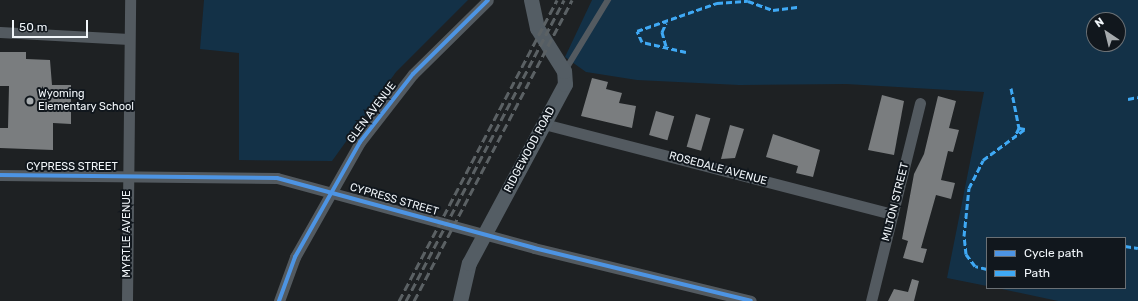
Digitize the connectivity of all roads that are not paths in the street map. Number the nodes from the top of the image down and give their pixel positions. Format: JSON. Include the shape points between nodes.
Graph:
{"nodes":[{"id":1,"x":130,"y":0,"type":"edge"},
{"id":2,"x":488,"y":0,"type":"edge"},
{"id":3,"x":531,"y":0,"type":"edge"},
{"id":4,"x":608,"y":0,"type":"edge"},
{"id":5,"x":0,"y":32,"type":"edge"},
{"id":6,"x":129,"y":39,"type":"junction"},
{"id":7,"x":564,"y":71,"type":"junction"},
{"id":8,"x":920,"y":103,"type":"dead end"},
{"id":9,"x":544,"y":124,"type":"junction"},
{"id":10,"x":0,"y":175,"type":"edge"},
{"id":11,"x":127,"y":176,"type":"junction"},
{"id":12,"x":329,"y":191,"type":"junction"},
{"id":13,"x":893,"y":214,"type":"junction"},
{"id":14,"x":485,"y":234,"type":"junction"},
{"id":15,"x":127,"y":301,"type":"edge"},
{"id":16,"x":279,"y":301,"type":"edge"},
{"id":17,"x":460,"y":301,"type":"edge"},
{"id":18,"x":751,"y":301,"type":"edge"},
{"id":19,"x":871,"y":301,"type":"edge"}],
"edges":[{"from":1,"to":6,"type":"street","name":"MYRTLE AVENUE"},
{"from":2,"to":12,"type":"street","name":"GLEN AVENUE","via":[[389,104]]},
{"from":3,"to":7,"type":"street","via":[[537,28]]},
{"from":4,"to":7,"type":"lane"},
{"from":5,"to":6,"type":"street"},
{"from":6,"to":11,"type":"street","name":"MYRTLE AVENUE"},
{"from":7,"to":9,"type":"street","name":"RIDGEWOOD ROAD","via":[[564,84]]},
{"from":8,"to":13,"type":"street","name":"MILTON STREET"},
{"from":9,"to":13,"type":"street","name":"ROSEDALE AVENUE"},
{"from":9,"to":14,"type":"street","name":"RIDGEWOOD ROAD"},
{"from":10,"to":11,"type":"street","name":"CYPRESS STREET"},
{"from":11,"to":12,"type":"street","name":"CYPRESS STREET","via":[[252,176]]},
{"from":11,"to":15,"type":"street","name":"MYRTLE AVENUE"},
{"from":12,"to":14,"type":"street","name":"CYPRESS STREET"},
{"from":12,"to":16,"type":"street","name":"GLEN AVENUE","via":[[295,257]]},
{"from":13,"to":19,"type":"street","name":"MILTON STREET"},
{"from":14,"to":17,"type":"street","name":"RIDGEWOOD ROAD","via":[[469,263]]},
{"from":14,"to":18,"type":"street","name":"CYPRESS STREET"}]}
